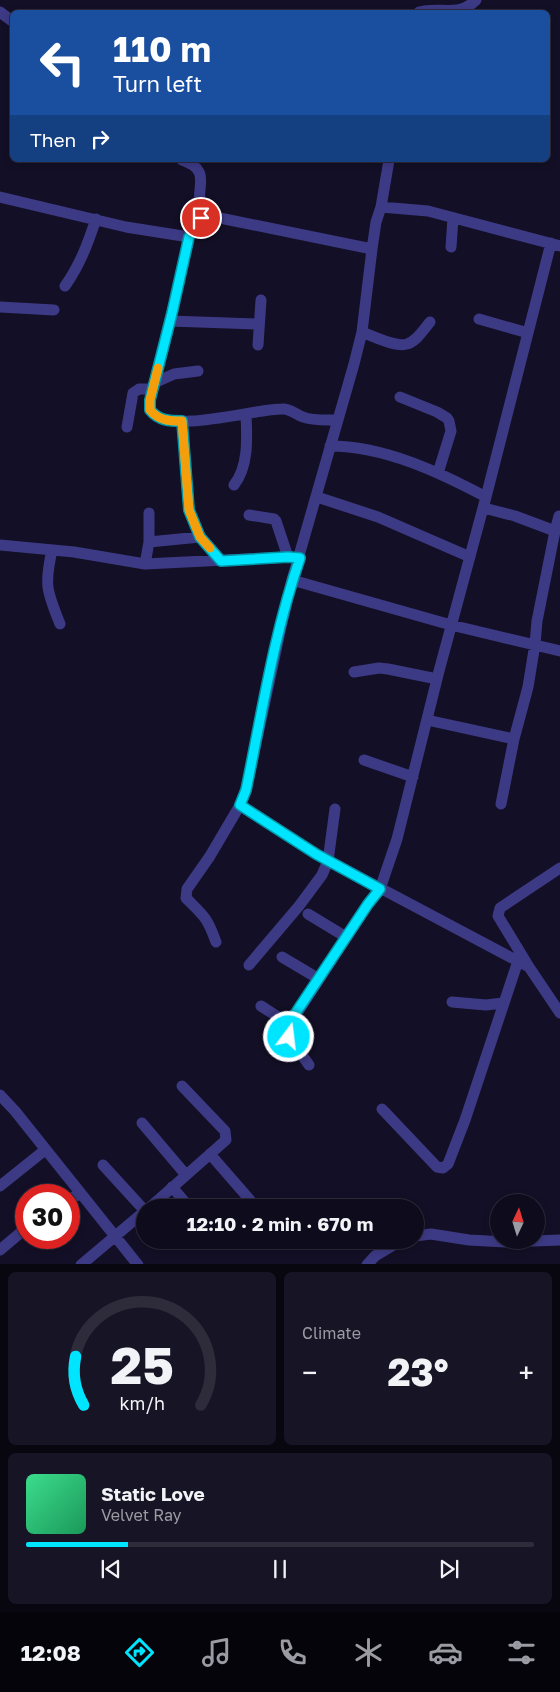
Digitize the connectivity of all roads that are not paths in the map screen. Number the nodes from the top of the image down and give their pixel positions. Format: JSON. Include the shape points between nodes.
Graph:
{"nodes":[{"id":1,"x":476,"y":0,"type":"edge"},
{"id":2,"x":457,"y":10,"type":"edge"},
{"id":3,"x":0,"y":12,"type":"edge"},
{"id":4,"x":10,"y":20,"type":"edge"},
{"id":5,"x":186,"y":162,"type":"edge"},
{"id":6,"x":389,"y":162,"type":"edge"},
{"id":7,"x":0,"y":197,"type":"edge"},
{"id":8,"x":381,"y":207,"type":"junction"},
{"id":9,"x":205,"y":215,"type":"junction"},
{"id":10,"x":453,"y":218,"type":"junction"},
{"id":11,"x":96,"y":219,"type":"junction"},
{"id":12,"x":189,"y":237,"type":"junction"},
{"id":13,"x":556,"y":244,"type":"edge"},
{"id":14,"x":451,"y":247,"type":"dead end"},
{"id":15,"x":372,"y":248,"type":"junction"},
{"id":16,"x":65,"y":286,"type":"dead end"},
{"id":17,"x":261,"y":300,"type":"dead end"},
{"id":18,"x":0,"y":307,"type":"edge"},
{"id":19,"x":54,"y":310,"type":"dead end"},
{"id":20,"x":479,"y":319,"type":"dead end"},
{"id":21,"x":170,"y":321,"type":"junction"},
{"id":22,"x":430,"y":322,"type":"dead end"},
{"id":23,"x":259,"y":324,"type":"junction"},
{"id":24,"x":362,"y":332,"type":"junction"},
{"id":25,"x":528,"y":333,"type":"junction"},
{"id":26,"x":258,"y":345,"type":"dead end"},
{"id":27,"x":198,"y":371,"type":"dead end"},
{"id":28,"x":153,"y":386,"type":"junction"},
{"id":29,"x":400,"y":397,"type":"dead end"},
{"id":30,"x":246,"y":414,"type":"junction"},
{"id":31,"x":337,"y":420,"type":"junction"},
{"id":32,"x":182,"y":421,"type":"junction"},
{"id":33,"x":127,"y":427,"type":"dead end"},
{"id":34,"x":330,"y":446,"type":"junction"},
{"id":35,"x":438,"y":473,"type":"junction"},
{"id":36,"x":234,"y":485,"type":"dead end"},
{"id":37,"x":317,"y":497,"type":"junction"},
{"id":38,"x":485,"y":502,"type":"junction"},
{"id":39,"x":149,"y":513,"type":"dead end"},
{"id":40,"x":249,"y":515,"type":"dead end"},
{"id":41,"x":559,"y":516,"type":"edge"},
{"id":42,"x":555,"y":531,"type":"junction"},
{"id":43,"x":200,"y":537,"type":"junction"},
{"id":44,"x":149,"y":542,"type":"junction"},
{"id":45,"x":0,"y":545,"type":"edge"},
{"id":46,"x":52,"y":550,"type":"junction"},
{"id":47,"x":294,"y":557,"type":"junction"},
{"id":48,"x":470,"y":557,"type":"junction"},
{"id":49,"x":221,"y":561,"type":"junction"},
{"id":50,"x":145,"y":564,"type":"junction"},
{"id":51,"x":292,"y":580,"type":"junction"},
{"id":52,"x":60,"y":624,"type":"dead end"},
{"id":53,"x":451,"y":625,"type":"junction"},
{"id":54,"x":535,"y":644,"type":"junction"},
{"id":55,"x":560,"y":651,"type":"edge"},
{"id":56,"x":354,"y":672,"type":"dead end"},
{"id":57,"x":437,"y":679,"type":"junction"},
{"id":58,"x":427,"y":720,"type":"junction"},
{"id":59,"x":514,"y":739,"type":"junction"},
{"id":60,"x":364,"y":760,"type":"dead end"},
{"id":61,"x":413,"y":777,"type":"junction"},
{"id":62,"x":501,"y":804,"type":"dead end"},
{"id":63,"x":240,"y":805,"type":"junction"},
{"id":64,"x":334,"y":809,"type":"dead end"},
{"id":65,"x":328,"y":861,"type":"junction"},
{"id":66,"x":560,"y":868,"type":"edge"},
{"id":67,"x":380,"y":889,"type":"junction"},
{"id":68,"x":308,"y":914,"type":"dead end"},
{"id":69,"x":346,"y":937,"type":"junction"},
{"id":70,"x":216,"y":942,"type":"dead end"},
{"id":71,"x":282,"y":957,"type":"dead end"},
{"id":72,"x":518,"y":960,"type":"junction"},
{"id":73,"x":249,"y":965,"type":"dead end"},
{"id":74,"x":529,"y":967,"type":"junction"},
{"id":75,"x":319,"y":978,"type":"junction"},
{"id":76,"x":452,"y":1002,"type":"dead end"},
{"id":77,"x":503,"y":1003,"type":"junction"},
{"id":78,"x":261,"y":1006,"type":"dead end"},
{"id":79,"x":560,"y":1013,"type":"edge"},
{"id":80,"x":289,"y":1024,"type":"junction"},
{"id":81,"x":310,"y":1065,"type":"dead end"},
{"id":82,"x":182,"y":1086,"type":"dead end"},
{"id":83,"x":0,"y":1095,"type":"edge"},
{"id":84,"x":382,"y":1109,"type":"dead end"},
{"id":85,"x":142,"y":1123,"type":"dead end"},
{"id":86,"x":45,"y":1150,"type":"junction"},
{"id":87,"x":210,"y":1154,"type":"junction"},
{"id":88,"x":103,"y":1166,"type":"dead end"},
{"id":89,"x":186,"y":1175,"type":"junction"},
{"id":90,"x":72,"y":1184,"type":"edge"},
{"id":91,"x":0,"y":1186,"type":"edge"},
{"id":92,"x":172,"y":1187,"type":"junction"},
{"id":93,"x":80,"y":1194,"type":"edge"},
{"id":94,"x":159,"y":1199,"type":"edge"},
{"id":95,"x":182,"y":1199,"type":"edge"},
{"id":96,"x":249,"y":1199,"type":"edge"},
{"id":97,"x":136,"y":1201,"type":"edge"},
{"id":98,"x":136,"y":1219,"type":"edge"},
{"id":99,"x":424,"y":1235,"type":"edge"},
{"id":100,"x":15,"y":1237,"type":"edge"},
{"id":101,"x":115,"y":1237,"type":"junction"},
{"id":102,"x":560,"y":1240,"type":"edge"},
{"id":103,"x":386,"y":1249,"type":"edge"},
{"id":104,"x":0,"y":1250,"type":"edge"},
{"id":105,"x":81,"y":1264,"type":"edge"},
{"id":106,"x":138,"y":1264,"type":"edge"},
{"id":107,"x":366,"y":1264,"type":"edge"}],
"edges":[{"from":1,"to":2,"type":"street"},
{"from":3,"to":4,"type":"street"},
{"from":5,"to":9,"type":"street","via":[[201,172],[199,203]]},
{"from":6,"to":8,"type":"street"},
{"from":7,"to":11,"type":"street"},
{"from":8,"to":10,"type":"street","via":[[428,211]]},
{"from":8,"to":15,"type":"street"},
{"from":9,"to":12,"type":"street"},
{"from":9,"to":15,"type":"street"},
{"from":10,"to":13,"type":"street"},
{"from":10,"to":14,"type":"street"},
{"from":11,"to":12,"type":"street"},
{"from":11,"to":16,"type":"street","via":[[87,248]]},
{"from":12,"to":21,"type":"street"},
{"from":13,"to":25,"type":"street"},
{"from":15,"to":24,"type":"street"},
{"from":17,"to":23,"type":"street"},
{"from":18,"to":19,"type":"street"},
{"from":20,"to":25,"type":"street"},
{"from":21,"to":23,"type":"street"},
{"from":21,"to":28,"type":"street"},
{"from":22,"to":24,"type":"street","via":[[419,336],[407,344],[396,344]]},
{"from":23,"to":26,"type":"street"},
{"from":24,"to":31,"type":"street"},
{"from":25,"to":38,"type":"street"},
{"from":27,"to":28,"type":"street","via":[[174,374]]},
{"from":28,"to":32,"type":"street","via":[[150,400],[153,414],[170,421]]},
{"from":28,"to":33,"type":"street","via":[[134,393]]},
{"from":29,"to":35,"type":"street","via":[[437,412],[449,421],[451,431]]},
{"from":30,"to":31,"type":"street","via":[[285,408],[304,418]]},
{"from":30,"to":32,"type":"street"},
{"from":30,"to":36,"type":"street","via":[[244,460]]},
{"from":31,"to":34,"type":"street"},
{"from":32,"to":43,"type":"street","via":[[189,510]]},
{"from":34,"to":35,"type":"street","via":[[370,450]]},
{"from":34,"to":37,"type":"street"},
{"from":35,"to":38,"type":"street"},
{"from":37,"to":47,"type":"street"},
{"from":37,"to":48,"type":"street","via":[[378,517]]},
{"from":38,"to":42,"type":"street"},
{"from":38,"to":48,"type":"street"},
{"from":39,"to":44,"type":"street"},
{"from":40,"to":47,"type":"street","via":[[274,519]]},
{"from":41,"to":42,"type":"street"},
{"from":42,"to":54,"type":"street"},
{"from":43,"to":44,"type":"street"},
{"from":43,"to":49,"type":"street"},
{"from":44,"to":50,"type":"street"},
{"from":45,"to":46,"type":"street"},
{"from":46,"to":50,"type":"street"},
{"from":46,"to":52,"type":"street","via":[[47,571],[48,593]]},
{"from":47,"to":49,"type":"street"},
{"from":47,"to":51,"type":"street"},
{"from":48,"to":53,"type":"street"},
{"from":49,"to":50,"type":"street"},
{"from":51,"to":53,"type":"street"},
{"from":51,"to":63,"type":"street"},
{"from":53,"to":54,"type":"street"},
{"from":53,"to":57,"type":"street"},
{"from":54,"to":55,"type":"street"},
{"from":54,"to":59,"type":"street"},
{"from":56,"to":57,"type":"street","via":[[380,668]]},
{"from":57,"to":58,"type":"street"},
{"from":58,"to":59,"type":"street"},
{"from":58,"to":61,"type":"street"},
{"from":59,"to":62,"type":"street"},
{"from":60,"to":61,"type":"street"},
{"from":61,"to":67,"type":"street"},
{"from":63,"to":65,"type":"street"},
{"from":63,"to":70,"type":"street","via":[[186,894],[186,898],[209,922]]},
{"from":64,"to":65,"type":"street"},
{"from":65,"to":67,"type":"street"},
{"from":65,"to":73,"type":"street","via":[[322,875],[299,906]]},
{"from":66,"to":74,"type":"street","via":[[500,908],[498,916]]},
{"from":67,"to":69,"type":"street"},
{"from":67,"to":72,"type":"street"},
{"from":68,"to":69,"type":"street"},
{"from":69,"to":75,"type":"street"},
{"from":71,"to":75,"type":"street"},
{"from":72,"to":74,"type":"street"},
{"from":72,"to":77,"type":"street"},
{"from":74,"to":79,"type":"street"},
{"from":75,"to":80,"type":"street"},
{"from":76,"to":77,"type":"street"},
{"from":77,"to":84,"type":"street","via":[[448,1164],[437,1167]]},
{"from":78,"to":80,"type":"street"},
{"from":80,"to":81,"type":"street","via":[[289,1037]]},
{"from":82,"to":87,"type":"street","via":[[225,1131],[226,1140]]},
{"from":83,"to":86,"type":"street"},
{"from":85,"to":89,"type":"street"},
{"from":86,"to":90,"type":"street"},
{"from":86,"to":91,"type":"street"},
{"from":87,"to":89,"type":"street"},
{"from":87,"to":96,"type":"street"},
{"from":88,"to":97,"type":"street"},
{"from":89,"to":92,"type":"street"},
{"from":92,"to":94,"type":"street"},
{"from":92,"to":95,"type":"street"},
{"from":93,"to":101,"type":"street"},
{"from":98,"to":101,"type":"street"},
{"from":99,"to":102,"type":"street","via":[[506,1242]]},
{"from":100,"to":104,"type":"street"},
{"from":101,"to":105,"type":"street"},
{"from":101,"to":106,"type":"street"},
{"from":103,"to":107,"type":"street"}]}
